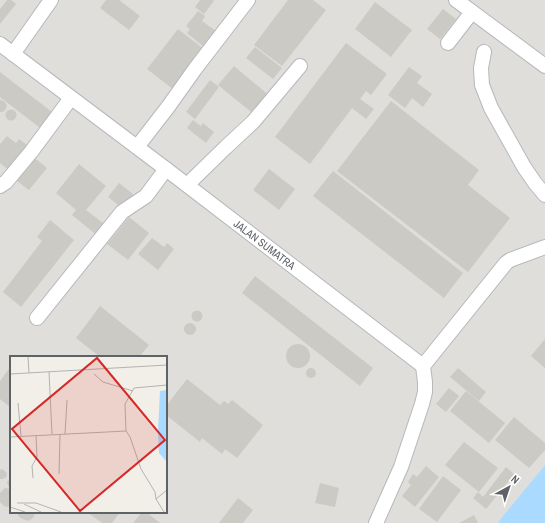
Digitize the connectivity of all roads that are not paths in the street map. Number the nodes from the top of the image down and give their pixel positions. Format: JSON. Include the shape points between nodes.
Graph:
{"nodes":[{"id":1,"x":51,"y":0,"type":"edge"},
{"id":2,"x":248,"y":0,"type":"edge"},
{"id":3,"x":456,"y":0,"type":"edge"},
{"id":4,"x":472,"y":12,"type":"junction"},
{"id":5,"x":448,"y":43,"type":"dead end"},
{"id":6,"x":0,"y":44,"type":"edge"},
{"id":7,"x":484,"y":52,"type":"dead end"},
{"id":8,"x":13,"y":54,"type":"junction"},
{"id":9,"x":300,"y":66,"type":"dead end"},
{"id":10,"x":545,"y":66,"type":"edge"},
{"id":11,"x":71,"y":98,"type":"junction"},
{"id":12,"x":137,"y":147,"type":"junction"},
{"id":13,"x":166,"y":169,"type":"junction"},
{"id":14,"x":187,"y":185,"type":"junction"},
{"id":15,"x":0,"y":186,"type":"edge"},
{"id":16,"x":545,"y":194,"type":"edge"},
{"id":17,"x":545,"y":247,"type":"edge"},
{"id":18,"x":37,"y":318,"type":"dead end"},
{"id":19,"x":423,"y":366,"type":"junction"},
{"id":20,"x":376,"y":523,"type":"edge"}],
"edges":[{"from":1,"to":8,"type":"lane"},
{"from":2,"to":12,"type":"lane"},
{"from":3,"to":4,"type":"lane"},
{"from":4,"to":5,"type":"lane"},
{"from":4,"to":10,"type":"lane"},
{"from":6,"to":8,"type":"lane","name":"JALAN SUMATRA"},
{"from":7,"to":16,"type":"lane","via":[[481,68],[482,85],[491,108],[524,167]]},
{"from":8,"to":11,"type":"lane","name":"JALAN SUMATRA"},
{"from":9,"to":14,"type":"lane","via":[[253,122]]},
{"from":11,"to":12,"type":"lane","name":"JALAN SUMATRA"},
{"from":11,"to":15,"type":"lane","via":[[31,152]]},
{"from":12,"to":13,"type":"lane","name":"JALAN SUMATRA"},
{"from":13,"to":14,"type":"lane","name":"JALAN SUMATRA"},
{"from":13,"to":18,"type":"lane","via":[[146,196],[122,212]]},
{"from":14,"to":19,"type":"lane","name":"JALAN SUMATRA"},
{"from":17,"to":19,"type":"lane","via":[[506,262]]},
{"from":19,"to":20,"type":"lane","via":[[425,392],[422,404],[400,467]]}]}
